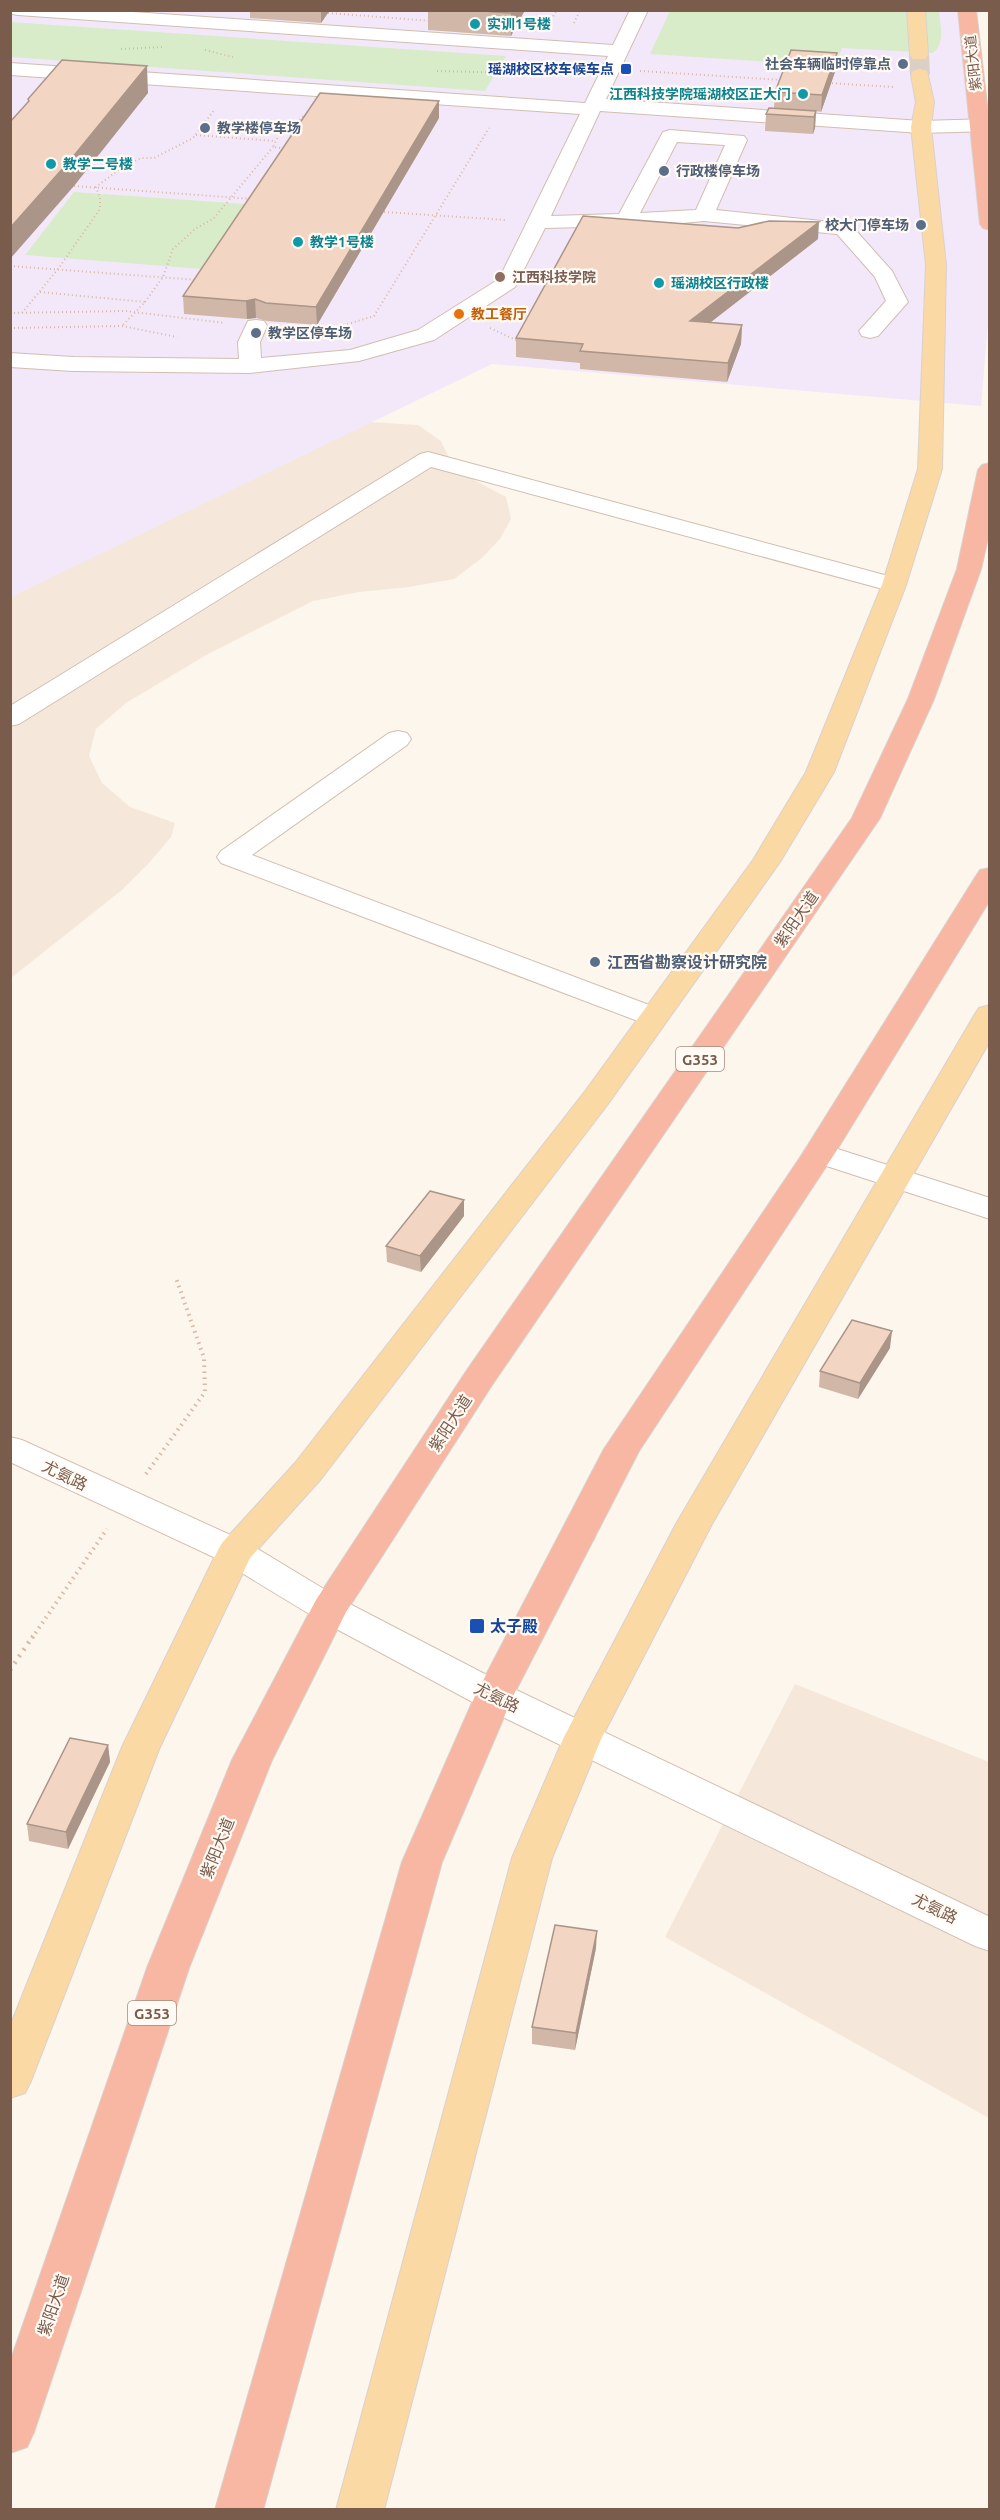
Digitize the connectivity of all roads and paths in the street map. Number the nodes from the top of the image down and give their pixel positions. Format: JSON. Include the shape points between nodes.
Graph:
{"nodes":[{"id":1,"x":18,"y":10,"type":"edge"},
{"id":2,"x":639,"y":10,"type":"edge"},
{"id":3,"x":916,"y":10,"type":"edge"},
{"id":4,"x":967,"y":10,"type":"edge"},
{"id":5,"x":328,"y":13,"type":"dead end"},
{"id":6,"x":231,"y":18,"type":"edge"},
{"id":7,"x":433,"y":21,"type":"dead end"},
{"id":8,"x":535,"y":46,"type":"junction"},
{"id":9,"x":619,"y":51,"type":"junction"},
{"id":10,"x":919,"y":55,"type":"tunnel mouth"},
{"id":11,"x":10,"y":69,"type":"edge"},
{"id":12,"x":480,"y":71,"type":"dead end"},
{"id":13,"x":511,"y":73,"type":"junction"},
{"id":14,"x":786,"y":81,"type":"edge"},
{"id":15,"x":818,"y":82,"type":"edge"},
{"id":16,"x":921,"y":82,"type":"joint"},
{"id":17,"x":233,"y":84,"type":"junction"},
{"id":18,"x":328,"y":91,"type":"junction"},
{"id":19,"x":504,"y":103,"type":"junction"},
{"id":20,"x":619,"y":106,"type":"junction"},
{"id":21,"x":593,"y":107,"type":"junction"},
{"id":22,"x":984,"y":124,"type":"edge"},
{"id":23,"x":921,"y":127,"type":"junction"},
{"id":24,"x":195,"y":135,"type":"junction"},
{"id":25,"x":276,"y":141,"type":"junction"},
{"id":26,"x":273,"y":147,"type":"junction"},
{"id":27,"x":293,"y":150,"type":"edge"},
{"id":28,"x":74,"y":186,"type":"edge"},
{"id":29,"x":96,"y":188,"type":"junction"},
{"id":30,"x":233,"y":198,"type":"junction"},
{"id":31,"x":260,"y":199,"type":"edge"},
{"id":32,"x":384,"y":212,"type":"edge"},
{"id":33,"x":704,"y":214,"type":"junction"},
{"id":34,"x":435,"y":216,"type":"junction"},
{"id":35,"x":627,"y":219,"type":"junction"},
{"id":36,"x":538,"y":222,"type":"junction"},
{"id":37,"x":990,"y":224,"type":"edge"},
{"id":38,"x":10,"y":266,"type":"edge"},
{"id":39,"x":58,"y":269,"type":"junction"},
{"id":40,"x":164,"y":278,"type":"junction"},
{"id":41,"x":206,"y":281,"type":"edge"},
{"id":42,"x":39,"y":292,"type":"junction"},
{"id":43,"x":146,"y":302,"type":"junction"},
{"id":44,"x":137,"y":312,"type":"junction"},
{"id":45,"x":10,"y":313,"type":"edge"},
{"id":46,"x":22,"y":313,"type":"junction"},
{"id":47,"x":122,"y":326,"type":"junction"},
{"id":48,"x":256,"y":326,"type":"junction"},
{"id":49,"x":10,"y":328,"type":"edge"},
{"id":50,"x":870,"y":331,"type":"dead end"},
{"id":51,"x":179,"y":337,"type":"dead end"},
{"id":52,"x":10,"y":360,"type":"edge"},
{"id":53,"x":250,"y":366,"type":"junction"},
{"id":54,"x":990,"y":470,"type":"edge"},
{"id":55,"x":894,"y":585,"type":"junction"},
{"id":56,"x":10,"y":718,"type":"edge"},
{"id":57,"x":398,"y":739,"type":"dead end"},
{"id":58,"x":990,"y":876,"type":"edge"},
{"id":59,"x":990,"y":1014,"type":"edge"},
{"id":60,"x":654,"y":1017,"type":"junction"},
{"id":61,"x":819,"y":1153,"type":"junction"},
{"id":62,"x":895,"y":1178,"type":"junction"},
{"id":63,"x":990,"y":1209,"type":"edge"},
{"id":64,"x":10,"y":1448,"type":"edge"},
{"id":65,"x":235,"y":1552,"type":"junction"},
{"id":66,"x":329,"y":1609,"type":"junction"},
{"id":67,"x":494,"y":1696,"type":"junction"},
{"id":68,"x":583,"y":1737,"type":"junction"},
{"id":69,"x":990,"y":1935,"type":"edge"},
{"id":70,"x":10,"y":2081,"type":"edge"},
{"id":71,"x":10,"y":2432,"type":"edge"},
{"id":72,"x":239,"y":2510,"type":"edge"},
{"id":73,"x":360,"y":2510,"type":"edge"}],
"edges":[{"from":1,"to":6,"type":"street"},
{"from":2,"to":9,"type":"street"},
{"from":3,"to":10,"type":"main road"},
{"from":4,"to":22,"type":"highway","name":"紫阳大道"},
{"from":5,"to":7,"type":"path","bridge":true},
{"from":6,"to":8,"type":"street"},
{"from":8,"to":9,"type":"street"},
{"from":8,"to":13,"type":"path"},
{"from":9,"to":21,"type":"street"},
{"from":11,"to":17,"type":"street"},
{"from":12,"to":13,"type":"path"},
{"from":13,"to":19,"type":"path","via":[[500,91]]},
{"from":14,"to":20,"type":"path","via":[[637,70]]},
{"from":15,"to":16,"type":"path"},
{"from":16,"to":23,"type":"main road","via":[[925,102]]},
{"from":17,"to":18,"type":"street"},
{"from":17,"to":24,"type":"path"},
{"from":18,"to":19,"type":"street"},
{"from":18,"to":25,"type":"path","via":[[297,123],[282,128]]},
{"from":19,"to":21,"type":"street"},
{"from":19,"to":34,"type":"path"},
{"from":20,"to":21,"type":"street"},
{"from":20,"to":23,"type":"street"},
{"from":21,"to":36,"type":"street"},
{"from":22,"to":23,"type":"street"},
{"from":22,"to":37,"type":"highway","name":"紫阳大道"},
{"from":23,"to":55,"type":"main road","via":[[936,265],[930,470]]},
{"from":24,"to":25,"type":"path"},
{"from":24,"to":29,"type":"path","via":[[154,158],[141,158],[121,168]]},
{"from":25,"to":26,"type":"path"},
{"from":26,"to":27,"type":"path"},
{"from":26,"to":30,"type":"path"},
{"from":28,"to":29,"type":"path"},
{"from":29,"to":30,"type":"path"},
{"from":29,"to":39,"type":"path","via":[[100,209]]},
{"from":30,"to":31,"type":"path"},
{"from":30,"to":40,"type":"path","via":[[173,249]]},
{"from":32,"to":34,"type":"path"},
{"from":33,"to":35,"type":"street"},
{"from":33,"to":35,"type":"street","via":[[737,140],[670,136]]},
{"from":33,"to":50,"type":"street","via":[[843,228],[885,274],[897,302]]},
{"from":34,"to":36,"type":"path"},
{"from":34,"to":48,"type":"path","via":[[374,316],[326,331]]},
{"from":35,"to":36,"type":"street"},
{"from":36,"to":53,"type":"street","via":[[508,283],[426,335],[351,356]]},
{"from":38,"to":39,"type":"path"},
{"from":39,"to":40,"type":"path"},
{"from":39,"to":42,"type":"path"},
{"from":40,"to":41,"type":"path"},
{"from":40,"to":43,"type":"path"},
{"from":42,"to":43,"type":"path"},
{"from":42,"to":46,"type":"path"},
{"from":43,"to":44,"type":"path"},
{"from":44,"to":46,"type":"path"},
{"from":44,"to":47,"type":"path"},
{"from":44,"to":48,"type":"path"},
{"from":45,"to":46,"type":"path"},
{"from":47,"to":49,"type":"path"},
{"from":47,"to":51,"type":"path"},
{"from":48,"to":53,"type":"street","via":[[249,342]]},
{"from":52,"to":53,"type":"street"},
{"from":54,"to":66,"type":"highway","name":"紫阳大道","number":"G353","via":[[969,569],[921,699],[866,818],[479,1378]]},
{"from":55,"to":56,"type":"street","via":[[428,459]]},
{"from":55,"to":60,"type":"main road","via":[[820,772],[766,862]]},
{"from":57,"to":60,"type":"street","via":[[231,857]]},
{"from":58,"to":61,"type":"highway"},
{"from":59,"to":62,"type":"main road"},
{"from":60,"to":65,"type":"main road","via":[[590,1107],[308,1471]]},
{"from":61,"to":62,"type":"street"},
{"from":61,"to":67,"type":"highway","via":[[622,1449]]},
{"from":62,"to":63,"type":"street"},
{"from":62,"to":68,"type":"main road","via":[[694,1524]]},
{"from":64,"to":65,"type":"street","name":"尤氨路"},
{"from":65,"to":66,"type":"street","name":"尤氨路"},
{"from":65,"to":70,"type":"main road","via":[[141,1747]]},
{"from":66,"to":67,"type":"street","name":"尤氨路"},
{"from":66,"to":71,"type":"highway","name":"紫阳大道","number":"G353","via":[[252,1760],[168,1968]]},
{"from":67,"to":68,"type":"street","name":"尤氨路"},
{"from":67,"to":72,"type":"highway","via":[[422,1862]]},
{"from":68,"to":69,"type":"street","name":"尤氨路"},
{"from":68,"to":73,"type":"main road","via":[[532,1858]]}]}
